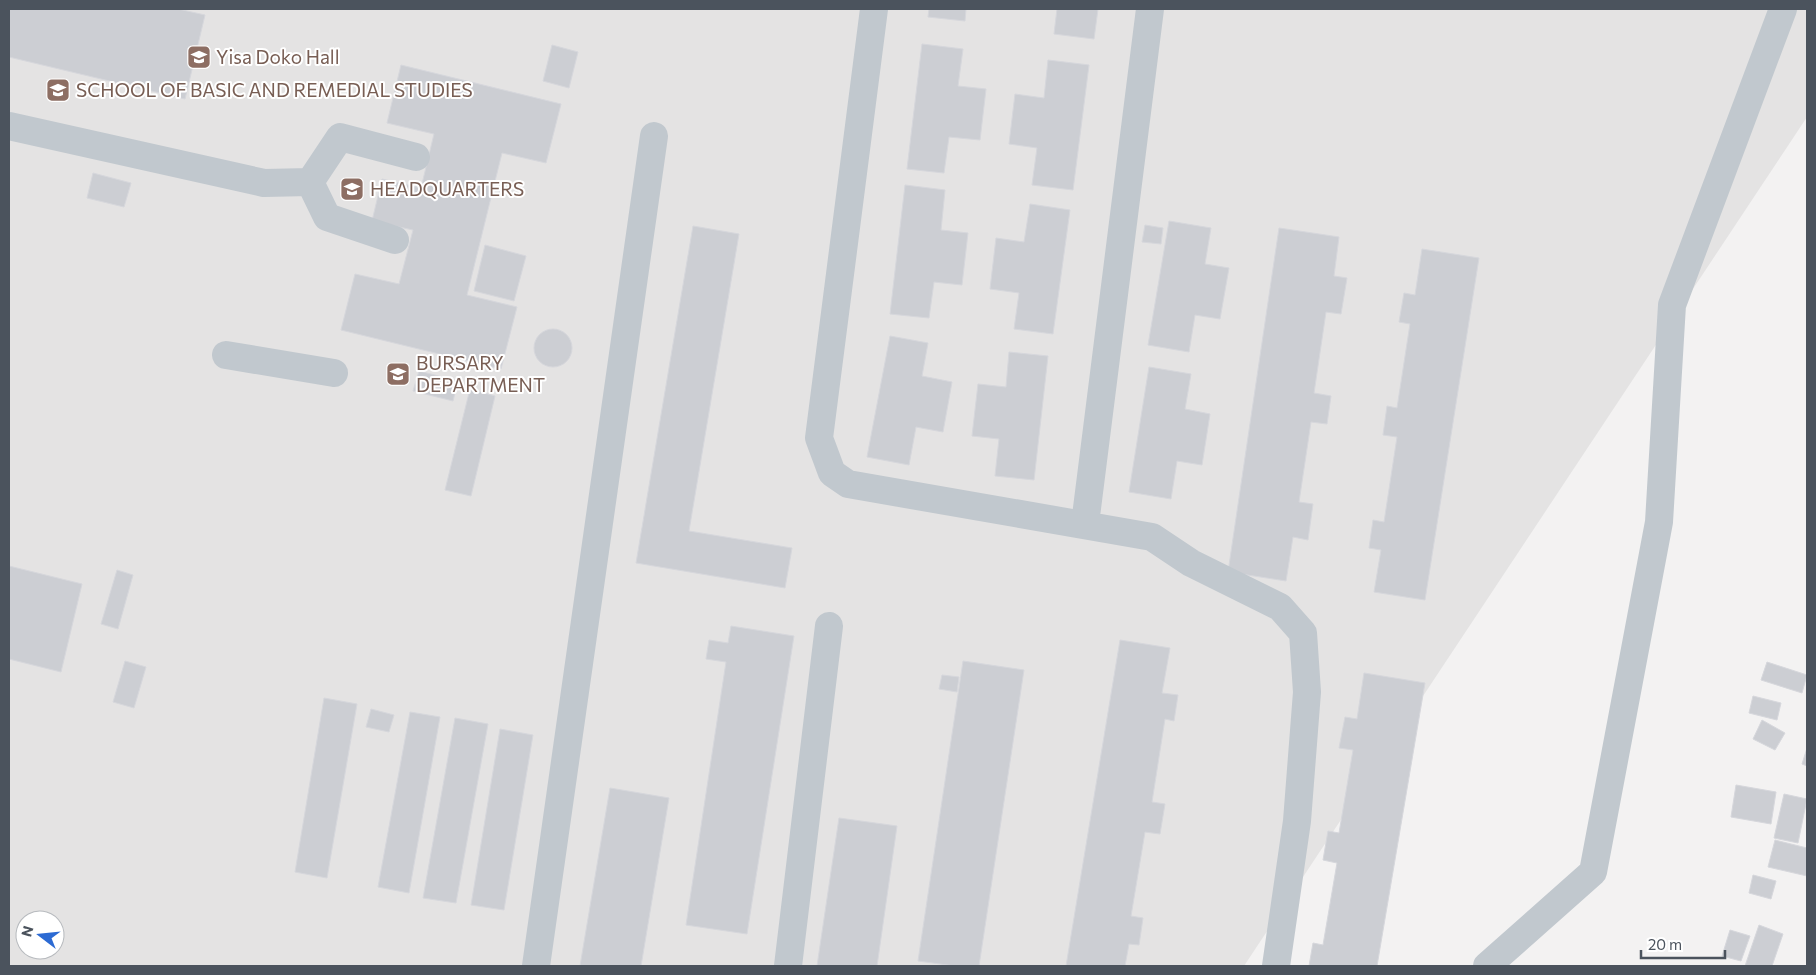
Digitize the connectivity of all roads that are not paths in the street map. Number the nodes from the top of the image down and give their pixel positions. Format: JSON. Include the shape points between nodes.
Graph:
{"nodes":[{"id":1,"x":874,"y":9,"type":"edge"},
{"id":2,"x":1150,"y":9,"type":"edge"},
{"id":3,"x":1783,"y":9,"type":"edge"},
{"id":4,"x":9,"y":126,"type":"edge"},
{"id":5,"x":654,"y":136,"type":"dead end"},
{"id":6,"x":416,"y":157,"type":"dead end"},
{"id":7,"x":310,"y":182,"type":"junction"},
{"id":8,"x":395,"y":240,"type":"dead end"},
{"id":9,"x":226,"y":355,"type":"dead end"},
{"id":10,"x":334,"y":373,"type":"dead end"},
{"id":11,"x":1084,"y":524,"type":"junction"},
{"id":12,"x":829,"y":626,"type":"dead end"},
{"id":13,"x":536,"y":966,"type":"edge"},
{"id":14,"x":788,"y":966,"type":"edge"},
{"id":15,"x":1276,"y":966,"type":"edge"},
{"id":16,"x":1487,"y":966,"type":"edge"}],
"edges":[{"from":1,"to":11,"type":"street","via":[[819,438],[832,473],[848,484]]},
{"from":2,"to":11,"type":"street"},
{"from":3,"to":16,"type":"street","via":[[1672,305],[1660,522],[1593,872]]},
{"from":4,"to":7,"type":"street","via":[[264,183]]},
{"from":5,"to":13,"type":"street"},
{"from":6,"to":7,"type":"street","via":[[340,137]]},
{"from":7,"to":8,"type":"street","via":[[327,218]]},
{"from":9,"to":10,"type":"street"},
{"from":11,"to":15,"type":"street","via":[[1152,537],[1191,563],[1280,607],[1304,633],[1307,692],[1297,821]]},
{"from":12,"to":14,"type":"street"}]}
